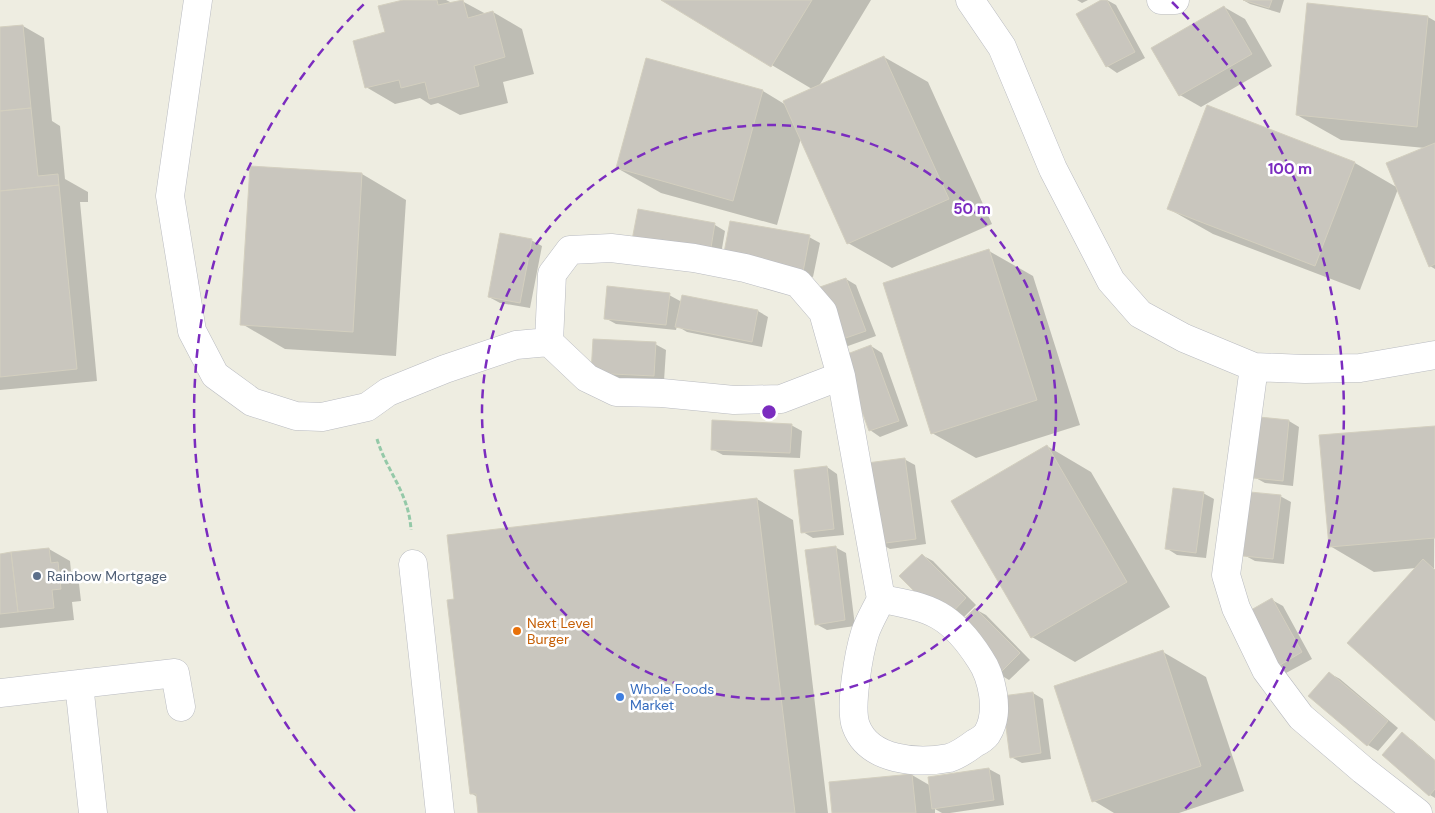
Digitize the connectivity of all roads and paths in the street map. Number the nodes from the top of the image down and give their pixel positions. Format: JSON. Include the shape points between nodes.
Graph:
{"nodes":[{"id":1,"x":198,"y":0,"type":"edge"},
{"id":2,"x":970,"y":0,"type":"edge"},
{"id":3,"x":1161,"y":0,"type":"edge"},
{"id":4,"x":1175,"y":0,"type":"edge"},
{"id":5,"x":549,"y":342,"type":"junction"},
{"id":6,"x":1435,"y":355,"type":"edge"},
{"id":7,"x":1254,"y":367,"type":"junction"},
{"id":8,"x":841,"y":376,"type":"junction"},
{"id":9,"x":367,"y":407,"type":"junction"},
{"id":10,"x":413,"y":564,"type":"joint"},
{"id":11,"x":881,"y":599,"type":"junction"},
{"id":12,"x":79,"y":684,"type":"junction"},
{"id":13,"x":0,"y":693,"type":"edge"},
{"id":14,"x":181,"y":708,"type":"dead end"},
{"id":15,"x":93,"y":813,"type":"edge"},
{"id":16,"x":440,"y":813,"type":"edge"},
{"id":17,"x":1418,"y":813,"type":"edge"}],
"edges":[{"from":1,"to":9,"type":"lane","via":[[170,196],[192,332],[215,375],[252,402],[296,416],[322,417]]},
{"from":2,"to":7,"type":"lane","via":[[1002,47],[1053,169],[1112,281],[1140,314],[1184,338]]},
{"from":3,"to":4,"type":"lane"},
{"from":5,"to":8,"type":"lane","via":[[587,378],[616,392],[734,400],[782,399]]},
{"from":5,"to":8,"type":"lane","via":[[552,274],[570,250],[611,248],[685,256],[798,283],[823,312]]},
{"from":5,"to":9,"type":"lane","via":[[516,345],[445,369],[388,392]]},
{"from":6,"to":7,"type":"lane","via":[[1360,368]]},
{"from":7,"to":17,"type":"lane","via":[[1226,575],[1236,608],[1266,670],[1301,717]]},
{"from":8,"to":11,"type":"lane"},
{"from":9,"to":10,"type":"path","via":[[380,450],[404,496],[410,522]]},
{"from":10,"to":16,"type":"lane"},
{"from":11,"to":11,"type":"lane","via":[[914,604],[946,619],[967,639],[985,666],[995,709],[992,722],[986,735],[965,751],[950,758],[920,760],[890,756],[878,752],[856,728],[853,716],[856,678],[865,634]]},
{"from":12,"to":13,"type":"lane"},
{"from":12,"to":14,"type":"lane","via":[[175,673]]},
{"from":12,"to":15,"type":"lane"}]}
